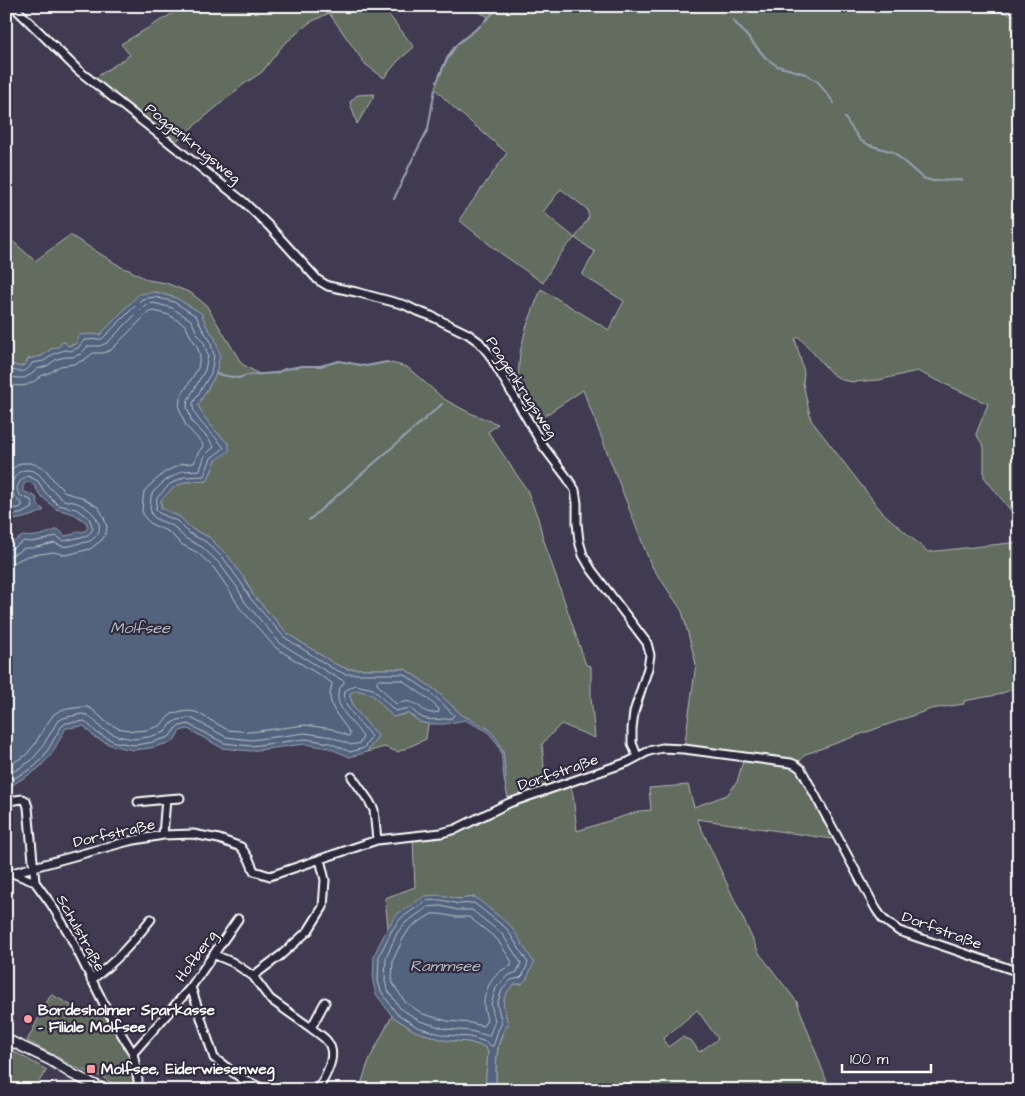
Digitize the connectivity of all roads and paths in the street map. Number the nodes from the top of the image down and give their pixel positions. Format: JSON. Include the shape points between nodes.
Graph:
{"nodes":[{"id":1,"x":13,"y":6,"type":"edge"},
{"id":2,"x":637,"y":756,"type":"junction"},
{"id":3,"x":352,"y":777,"type":"dead end"},
{"id":4,"x":180,"y":798,"type":"dead end"},
{"id":5,"x":166,"y":799,"type":"junction"},
{"id":6,"x":7,"y":801,"type":"edge"},
{"id":7,"x":138,"y":802,"type":"dead end"},
{"id":8,"x":163,"y":835,"type":"junction"},
{"id":9,"x":377,"y":840,"type":"junction"},
{"id":10,"x":320,"y":859,"type":"junction"},
{"id":11,"x":33,"y":867,"type":"junction"},
{"id":12,"x":9,"y":873,"type":"edge"},
{"id":13,"x":35,"y":882,"type":"junction"},
{"id":14,"x":151,"y":919,"type":"dead end"},
{"id":15,"x":238,"y":919,"type":"dead end"},
{"id":16,"x":214,"y":955,"type":"junction"},
{"id":17,"x":1019,"y":972,"type":"edge"},
{"id":18,"x":253,"y":976,"type":"junction"},
{"id":19,"x":91,"y":980,"type":"junction"},
{"id":20,"x":191,"y":988,"type":"junction"},
{"id":21,"x":325,"y":1002,"type":"dead end"},
{"id":22,"x":311,"y":1028,"type":"junction"},
{"id":23,"x":6,"y":1039,"type":"edge"},
{"id":24,"x":133,"y":1053,"type":"junction"},
{"id":25,"x":106,"y":1090,"type":"edge"},
{"id":26,"x":136,"y":1090,"type":"edge"},
{"id":27,"x":266,"y":1090,"type":"edge"},
{"id":28,"x":318,"y":1090,"type":"edge"}],
"edges":[{"from":1,"to":2,"type":"street","name":"Poggenkrugsweg","via":[[78,70],[244,202],[318,280],[328,286],[405,305],[431,316],[468,334],[489,354],[543,446],[575,490],[579,541],[590,569],[647,643],[650,655],[648,668],[632,729]]},
{"from":2,"to":9,"type":"street","name":"Dorfstraße","via":[[628,762],[509,803],[441,833]]},
{"from":2,"to":17,"type":"street","name":"Dorfstraße","via":[[662,748],[684,749],[796,765],[883,919],[899,931]]},
{"from":3,"to":9,"type":"street","via":[[374,810]]},
{"from":4,"to":5,"type":"street"},
{"from":5,"to":7,"type":"street"},
{"from":5,"to":8,"type":"street"},
{"from":6,"to":11,"type":"street","name":"Schulstraße","via":[[26,801]]},
{"from":8,"to":10,"type":"street","name":"Dorfstraße","via":[[193,834],[241,846],[254,871],[270,876]]},
{"from":8,"to":11,"type":"street","name":"Dorfstraße"},
{"from":9,"to":10,"type":"street","name":"Dorfstraße"},
{"from":10,"to":18,"type":"street","via":[[326,880],[323,907],[308,931]]},
{"from":11,"to":12,"type":"street","name":"Dorfstraße"},
{"from":11,"to":13,"type":"street","name":"Schulstraße"},
{"from":12,"to":13,"type":"street"},
{"from":13,"to":19,"type":"street","name":"Schulstraße","via":[[69,934]]},
{"from":14,"to":19,"type":"street","via":[[122,954]]},
{"from":15,"to":16,"type":"street","name":"Hofberg"},
{"from":16,"to":18,"type":"street"},
{"from":16,"to":20,"type":"street","name":"Hofberg"},
{"from":18,"to":22,"type":"street","via":[[270,999]]},
{"from":19,"to":24,"type":"street","name":"Schulstraße"},
{"from":20,"to":24,"type":"street","name":"Hofberg"},
{"from":20,"to":27,"type":"street","via":[[214,1058],[241,1078]]},
{"from":21,"to":22,"type":"street"},
{"from":22,"to":28,"type":"street","via":[[328,1042],[331,1049],[331,1065]]},
{"from":23,"to":25,"type":"main road"},
{"from":24,"to":26,"type":"street","name":"Schulstraße","via":[[138,1080]]}]}
